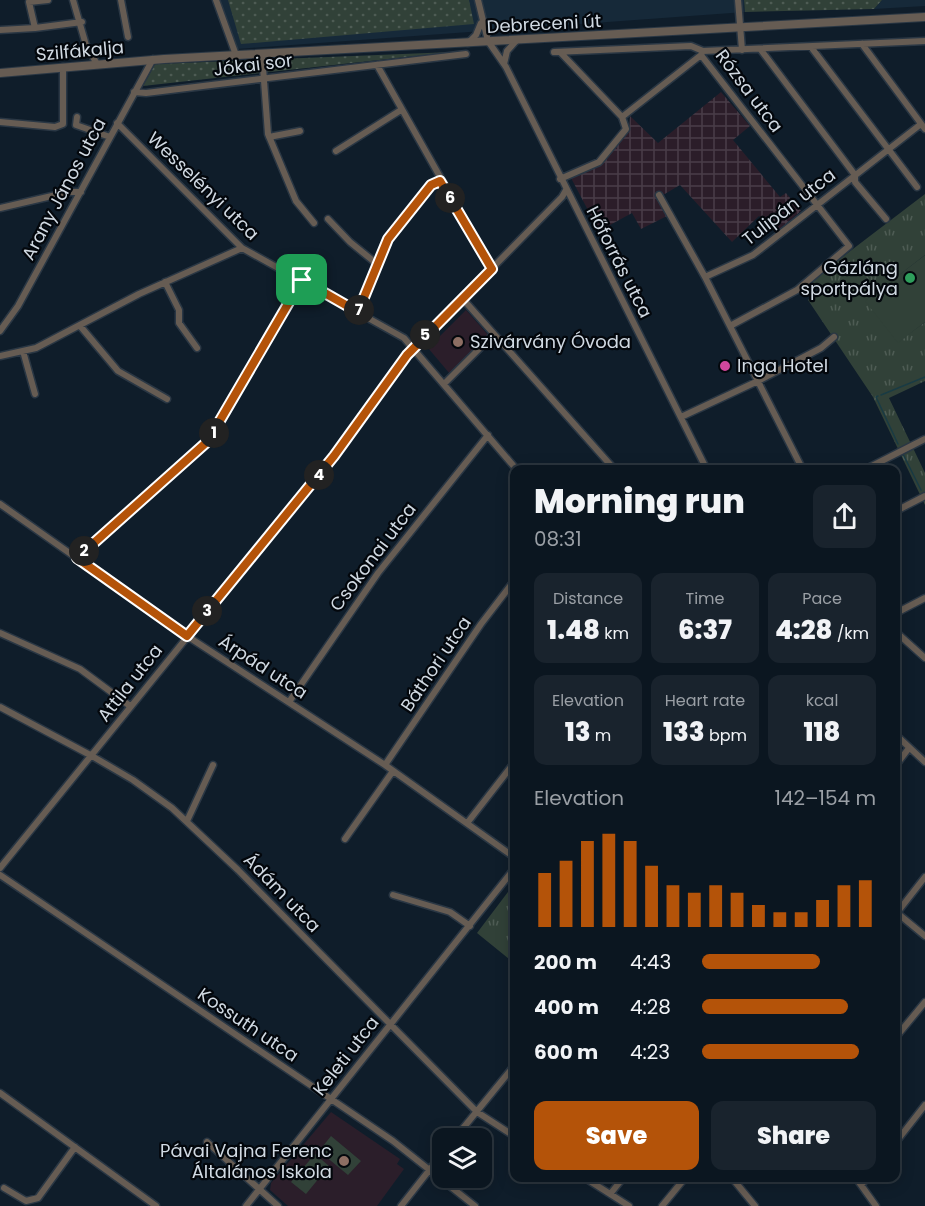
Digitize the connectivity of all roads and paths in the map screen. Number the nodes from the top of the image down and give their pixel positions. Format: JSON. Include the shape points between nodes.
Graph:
{"nodes":[{"id":1,"x":48,"y":0,"type":"edge"},
{"id":2,"x":73,"y":0,"type":"edge"},
{"id":3,"x":120,"y":0,"type":"edge"},
{"id":4,"x":216,"y":0,"type":"edge"},
{"id":5,"x":478,"y":0,"type":"edge"},
{"id":6,"x":738,"y":0,"type":"edge"},
{"id":7,"x":925,"y":17,"type":"edge"},
{"id":8,"x":81,"y":22,"type":"junction"},
{"id":9,"x":481,"y":22,"type":"junction"},
{"id":10,"x":740,"y":27,"type":"junction"},
{"id":11,"x":35,"y":28,"type":"junction"},
{"id":12,"x":0,"y":30,"type":"edge"},
{"id":13,"x":128,"y":37,"type":"dead end"},
{"id":14,"x":516,"y":41,"type":"junction"},
{"id":15,"x":925,"y":41,"type":"edge"},
{"id":16,"x":488,"y":42,"type":"junction"},
{"id":17,"x":468,"y":43,"type":"junction"},
{"id":18,"x":862,"y":44,"type":"junction"},
{"id":19,"x":811,"y":47,"type":"junction"},
{"id":20,"x":742,"y":50,"type":"junction"},
{"id":21,"x":761,"y":50,"type":"junction"},
{"id":22,"x":702,"y":53,"type":"junction"},
{"id":23,"x":262,"y":54,"type":"junction"},
{"id":24,"x":466,"y":54,"type":"dead end"},
{"id":25,"x":236,"y":55,"type":"junction"},
{"id":26,"x":153,"y":59,"type":"junction"},
{"id":27,"x":164,"y":59,"type":"joint"},
{"id":28,"x":97,"y":64,"type":"junction"},
{"id":29,"x":376,"y":65,"type":"junction"},
{"id":30,"x":506,"y":67,"type":"junction"},
{"id":31,"x":63,"y":68,"type":"junction"},
{"id":32,"x":0,"y":73,"type":"edge"},
{"id":33,"x":263,"y":79,"type":"junction"},
{"id":34,"x":134,"y":92,"type":"junction"},
{"id":35,"x":401,"y":110,"type":"junction"},
{"id":36,"x":77,"y":117,"type":"dead end"},
{"id":37,"x":622,"y":117,"type":"junction"},
{"id":38,"x":0,"y":122,"type":"edge"},
{"id":39,"x":117,"y":123,"type":"junction"},
{"id":40,"x":923,"y":126,"type":"edge"},
{"id":41,"x":300,"y":131,"type":"dead end"},
{"id":42,"x":110,"y":136,"type":"junction"},
{"id":43,"x":269,"y":137,"type":"junction"},
{"id":44,"x":887,"y":149,"type":"junction"},
{"id":45,"x":336,"y":150,"type":"dead end"},
{"id":46,"x":855,"y":175,"type":"junction"},
{"id":47,"x":560,"y":179,"type":"junction"},
{"id":48,"x":440,"y":181,"type":"junction"},
{"id":49,"x":917,"y":187,"type":"dead end"},
{"id":50,"x":566,"y":190,"type":"junction"},
{"id":51,"x":81,"y":192,"type":"junction"},
{"id":52,"x":659,"y":195,"type":"dead end"},
{"id":53,"x":816,"y":203,"type":"junction"},
{"id":54,"x":0,"y":208,"type":"edge"},
{"id":55,"x":328,"y":219,"type":"dead end"},
{"id":56,"x":886,"y":219,"type":"dead end"},
{"id":57,"x":314,"y":223,"type":"dead end"},
{"id":58,"x":242,"y":248,"type":"junction"},
{"id":59,"x":377,"y":264,"type":"junction"},
{"id":60,"x":492,"y":269,"type":"junction"},
{"id":61,"x":705,"y":277,"type":"junction"},
{"id":62,"x":302,"y":280,"type":"junction"},
{"id":63,"x":165,"y":282,"type":"junction"},
{"id":64,"x":462,"y":298,"type":"junction"},
{"id":65,"x":358,"y":312,"type":"junction"},
{"id":66,"x":730,"y":326,"type":"junction"},
{"id":67,"x":81,"y":327,"type":"junction"},
{"id":68,"x":0,"y":332,"type":"edge"},
{"id":69,"x":494,"y":334,"type":"junction"},
{"id":70,"x":834,"y":337,"type":"dead end"},
{"id":71,"x":197,"y":348,"type":"dead end"},
{"id":72,"x":414,"y":348,"type":"junction"},
{"id":73,"x":23,"y":351,"type":"junction"},
{"id":74,"x":0,"y":356,"type":"edge"},
{"id":75,"x":759,"y":381,"type":"junction"},
{"id":76,"x":444,"y":384,"type":"junction"},
{"id":77,"x":35,"y":394,"type":"dead end"},
{"id":78,"x":167,"y":399,"type":"dead end"},
{"id":79,"x":681,"y":417,"type":"junction"},
{"id":80,"x":488,"y":435,"type":"junction"},
{"id":81,"x":925,"y":439,"type":"edge"},
{"id":82,"x":513,"y":465,"type":"edge"},
{"id":83,"x":611,"y":465,"type":"edge"},
{"id":84,"x":705,"y":465,"type":"edge"},
{"id":85,"x":801,"y":465,"type":"edge"},
{"id":86,"x":874,"y":465,"type":"edge"},
{"id":87,"x":925,"y":496,"type":"edge"},
{"id":88,"x":0,"y":504,"type":"edge"},
{"id":89,"x":900,"y":508,"type":"edge"},
{"id":90,"x":77,"y":558,"type":"junction"},
{"id":91,"x":510,"y":586,"type":"edge"},
{"id":92,"x":925,"y":597,"type":"edge"},
{"id":93,"x":900,"y":611,"type":"edge"},
{"id":94,"x":0,"y":633,"type":"edge"},
{"id":95,"x":187,"y":636,"type":"junction"},
{"id":96,"x":900,"y":636,"type":"edge"},
{"id":97,"x":925,"y":658,"type":"edge"},
{"id":98,"x":289,"y":702,"type":"junction"},
{"id":99,"x":130,"y":705,"type":"junction"},
{"id":100,"x":0,"y":707,"type":"edge"},
{"id":101,"x":900,"y":739,"type":"edge"},
{"id":102,"x":909,"y":748,"type":"junction"},
{"id":103,"x":92,"y":756,"type":"junction"},
{"id":104,"x":900,"y":760,"type":"edge"},
{"id":105,"x":925,"y":762,"type":"edge"},
{"id":106,"x":213,"y":765,"type":"dead end"},
{"id":107,"x":385,"y":765,"type":"junction"},
{"id":108,"x":510,"y":768,"type":"edge"},
{"id":109,"x":393,"y":771,"type":"junction"},
{"id":110,"x":187,"y":821,"type":"junction"},
{"id":111,"x":468,"y":822,"type":"junction"},
{"id":112,"x":345,"y":839,"type":"dead end"},
{"id":113,"x":510,"y":854,"type":"edge"},
{"id":114,"x":0,"y":868,"type":"edge"},
{"id":115,"x":510,"y":874,"type":"edge"},
{"id":116,"x":0,"y":875,"type":"edge"},
{"id":117,"x":925,"y":878,"type":"edge"},
{"id":118,"x":393,"y":895,"type":"dead end"},
{"id":119,"x":900,"y":908,"type":"edge"},
{"id":120,"x":900,"y":916,"type":"edge"},
{"id":121,"x":470,"y":926,"type":"junction"},
{"id":122,"x":925,"y":936,"type":"edge"},
{"id":123,"x":925,"y":1002,"type":"edge"},
{"id":124,"x":389,"y":1025,"type":"junction"},
{"id":125,"x":900,"y":1032,"type":"edge"},
{"id":126,"x":510,"y":1071,"type":"edge"},
{"id":127,"x":0,"y":1093,"type":"edge"},
{"id":128,"x":331,"y":1100,"type":"junction"},
{"id":129,"x":925,"y":1105,"type":"edge"},
{"id":130,"x":477,"y":1112,"type":"junction"},
{"id":131,"x":463,"y":1128,"type":"edge"},
{"id":132,"x":510,"y":1133,"type":"edge"},
{"id":133,"x":900,"y":1137,"type":"edge"},
{"id":134,"x":207,"y":1142,"type":"dead end"},
{"id":135,"x":75,"y":1147,"type":"junction"},
{"id":136,"x":431,"y":1169,"type":"junction"},
{"id":137,"x":592,"y":1182,"type":"edge"},
{"id":138,"x":620,"y":1182,"type":"edge"},
{"id":139,"x":682,"y":1182,"type":"edge"},
{"id":140,"x":735,"y":1182,"type":"edge"},
{"id":141,"x":859,"y":1182,"type":"edge"},
{"id":142,"x":864,"y":1182,"type":"edge"},
{"id":143,"x":861,"y":1185,"type":"junction"},
{"id":144,"x":4,"y":1188,"type":"dead end"},
{"id":145,"x":260,"y":1189,"type":"junction"},
{"id":146,"x":611,"y":1194,"type":"junction"},
{"id":147,"x":156,"y":1206,"type":"edge"},
{"id":148,"x":246,"y":1206,"type":"edge"},
{"id":149,"x":278,"y":1206,"type":"edge"},
{"id":150,"x":401,"y":1206,"type":"edge"},
{"id":151,"x":475,"y":1206,"type":"edge"},
{"id":152,"x":629,"y":1206,"type":"edge"},
{"id":153,"x":663,"y":1206,"type":"edge"},
{"id":154,"x":754,"y":1206,"type":"edge"},
{"id":155,"x":876,"y":1206,"type":"edge"}],
"edges":[{"from":1,"to":11,"type":"street","via":[[29,2]]},
{"from":2,"to":8,"type":"street"},
{"from":3,"to":13,"type":"street"},
{"from":4,"to":25,"type":"street"},
{"from":5,"to":9,"type":"street","name":"Hőforrás utca"},
{"from":6,"to":10,"type":"street"},
{"from":7,"to":10,"type":"street","name":"Debreceni út"},
{"from":8,"to":11,"type":"street"},
{"from":8,"to":28,"type":"street","via":[[86,45]]},
{"from":9,"to":16,"type":"street","name":"Hőforrás utca"},
{"from":9,"to":17,"type":"street"},
{"from":10,"to":14,"type":"street","name":"Debreceni út"},
{"from":10,"to":20,"type":"street"},
{"from":11,"to":12,"type":"street"},
{"from":14,"to":16,"type":"street","name":"Debreceni út"},
{"from":14,"to":30,"type":"street","via":[[506,55]]},
{"from":15,"to":18,"type":"street","name":"Rózsa utca"},
{"from":16,"to":17,"type":"street","name":"Debreceni út"},
{"from":16,"to":30,"type":"street","name":"Hőforrás utca"},
{"from":17,"to":23,"type":"street","name":"Debreceni út"},
{"from":18,"to":19,"type":"street","name":"Rózsa utca"},
{"from":18,"to":40,"type":"street"},
{"from":19,"to":21,"type":"street","name":"Rózsa utca"},
{"from":19,"to":44,"type":"street"},
{"from":20,"to":21,"type":"street","name":"Rózsa utca"},
{"from":20,"to":22,"type":"street","name":"Rózsa utca"},
{"from":21,"to":46,"type":"street"},
{"from":22,"to":37,"type":"street"},
{"from":22,"to":37,"type":"street","via":[[691,46],[557,52]]},
{"from":22,"to":53,"type":"street","name":"Rózsa utca"},
{"from":23,"to":25,"type":"street","name":"Debreceni út"},
{"from":23,"to":33,"type":"street"},
{"from":24,"to":29,"type":"street","name":"Jókai sor"},
{"from":25,"to":27,"type":"street","name":"Debreceni út"},
{"from":26,"to":27,"type":"street","name":"Szilfákalja"},
{"from":26,"to":28,"type":"street","name":"Szilfákalja"},
{"from":26,"to":34,"type":"street","name":"Arany János utca"},
{"from":28,"to":31,"type":"street","name":"Szilfákalja"},
{"from":29,"to":33,"type":"street","name":"Jókai sor"},
{"from":29,"to":35,"type":"street"},
{"from":30,"to":47,"type":"street","name":"Hőforrás utca"},
{"from":31,"to":32,"type":"street","name":"Szilfákalja"},
{"from":31,"to":38,"type":"street","via":[[63,124],[55,127]]},
{"from":33,"to":34,"type":"street","name":"Jókai sor"},
{"from":33,"to":43,"type":"street"},
{"from":34,"to":39,"type":"street","name":"Arany János utca"},
{"from":35,"to":45,"type":"street"},
{"from":35,"to":48,"type":"street"},
{"from":36,"to":42,"type":"street","via":[[76,125]]},
{"from":37,"to":47,"type":"street","via":[[626,129],[599,162]]},
{"from":39,"to":42,"type":"street","name":"Arany János utca"},
{"from":39,"to":58,"type":"street","name":"Wesselényi utca"},
{"from":40,"to":44,"type":"street","name":"Tulipán utca"},
{"from":41,"to":43,"type":"street"},
{"from":42,"to":51,"type":"street","name":"Arany János utca"},
{"from":43,"to":57,"type":"street","via":[[296,201]]},
{"from":44,"to":46,"type":"street","name":"Tulipán utca"},
{"from":44,"to":49,"type":"street"},
{"from":46,"to":53,"type":"street","name":"Tulipán utca"},
{"from":46,"to":56,"type":"street","via":[[855,182]]},
{"from":47,"to":50,"type":"street","name":"Hőforrás utca"},
{"from":48,"to":59,"type":"street","via":[[431,185],[404,216]]},
{"from":48,"to":60,"type":"street"},
{"from":50,"to":60,"type":"street","name":"Attila utca"},
{"from":50,"to":79,"type":"street","name":"Hőforrás utca"},
{"from":51,"to":54,"type":"street"},
{"from":51,"to":68,"type":"street","name":"Arany János utca"},
{"from":52,"to":61,"type":"street"},
{"from":53,"to":61,"type":"street","name":"Tulipán utca","via":[[753,255]]},
{"from":53,"to":66,"type":"street","name":"Rózsa utca","via":[[849,246],[797,290]]},
{"from":55,"to":59,"type":"street"},
{"from":58,"to":62,"type":"street","name":"Wesselényi utca"},
{"from":58,"to":63,"type":"street"},
{"from":59,"to":65,"type":"street"},
{"from":60,"to":64,"type":"street","name":"Attila utca"},
{"from":61,"to":66,"type":"street"},
{"from":62,"to":65,"type":"street","name":"Wesselényi utca"},
{"from":62,"to":90,"type":"street","via":[[208,441]]},
{"from":63,"to":67,"type":"street"},
{"from":63,"to":71,"type":"street","via":[[179,310],[179,323]]},
{"from":64,"to":69,"type":"street"},
{"from":64,"to":72,"type":"street","name":"Attila utca"},
{"from":65,"to":72,"type":"street","name":"Wesselényi utca","via":[[404,338]]},
{"from":66,"to":75,"type":"street"},
{"from":67,"to":73,"type":"street"},
{"from":67,"to":78,"type":"street","via":[[118,371]]},
{"from":69,"to":76,"type":"street"},
{"from":69,"to":83,"type":"street"},
{"from":70,"to":75,"type":"street"},
{"from":72,"to":76,"type":"street","name":"Wesselényi utca"},
{"from":72,"to":95,"type":"street","name":"Attila utca","via":[[334,456]]},
{"from":73,"to":74,"type":"street"},
{"from":73,"to":77,"type":"street"},
{"from":75,"to":79,"type":"street"},
{"from":75,"to":85,"type":"street"},
{"from":76,"to":80,"type":"street","name":"Wesselényi utca"},
{"from":79,"to":84,"type":"street","name":"Hőforrás utca"},
{"from":80,"to":82,"type":"street","name":"Wesselényi utca"},
{"from":80,"to":98,"type":"street","name":"Csokonai utca","via":[[378,573]]},
{"from":81,"to":86,"type":"street"},
{"from":87,"to":89,"type":"street"},
{"from":88,"to":90,"type":"street","name":"Árpád utca"},
{"from":90,"to":95,"type":"street","name":"Árpád utca"},
{"from":91,"to":107,"type":"street","name":"Báthori utca"},
{"from":92,"to":93,"type":"street"},
{"from":94,"to":99,"type":"street","via":[[80,669]]},
{"from":95,"to":98,"type":"street","name":"Árpád utca"},
{"from":95,"to":99,"type":"street","name":"Attila utca"},
{"from":96,"to":97,"type":"street"},
{"from":98,"to":107,"type":"street","name":"Árpád utca"},
{"from":99,"to":103,"type":"street","name":"Attila utca"},
{"from":100,"to":103,"type":"street","name":"Ádám utca"},
{"from":101,"to":102,"type":"street"},
{"from":102,"to":104,"type":"street"},
{"from":102,"to":105,"type":"street"},
{"from":103,"to":110,"type":"street","name":"Ádám utca","via":[[133,780]]},
{"from":103,"to":114,"type":"street","name":"Attila utca"},
{"from":106,"to":110,"type":"street"},
{"from":107,"to":109,"type":"street","name":"Árpád utca"},
{"from":108,"to":111,"type":"street"},
{"from":109,"to":111,"type":"street","name":"Árpád utca"},
{"from":109,"to":112,"type":"street"},
{"from":110,"to":124,"type":"street","name":"Ádám utca"},
{"from":111,"to":113,"type":"street","name":"Árpád utca"},
{"from":115,"to":121,"type":"street","name":"Keleti utca"},
{"from":116,"to":128,"type":"street","name":"Kossuth utca"},
{"from":117,"to":119,"type":"street"},
{"from":118,"to":121,"type":"street","via":[[450,912]]},
{"from":120,"to":122,"type":"street"},
{"from":121,"to":124,"type":"street","name":"Keleti utca"},
{"from":123,"to":125,"type":"street"},
{"from":124,"to":128,"type":"street","name":"Keleti utca"},
{"from":124,"to":130,"type":"street","name":"Ádám utca"},
{"from":126,"to":130,"type":"street"},
{"from":127,"to":135,"type":"street"},
{"from":128,"to":136,"type":"street","name":"Kossuth utca"},
{"from":128,"to":145,"type":"street","name":"Keleti utca"},
{"from":129,"to":133,"type":"street"},
{"from":130,"to":131,"type":"street"},
{"from":130,"to":132,"type":"street","name":"Ádám utca"},
{"from":134,"to":145,"type":"street"},
{"from":135,"to":144,"type":"street","via":[[38,1198],[26,1201]]},
{"from":135,"to":147,"type":"street"},
{"from":136,"to":150,"type":"street"},
{"from":136,"to":151,"type":"street","name":"Kossuth utca"},
{"from":137,"to":146,"type":"street"},
{"from":138,"to":146,"type":"street"},
{"from":139,"to":153,"type":"street"},
{"from":140,"to":154,"type":"street"},
{"from":141,"to":143,"type":"street"},
{"from":142,"to":143,"type":"street"},
{"from":143,"to":155,"type":"street"},
{"from":145,"to":148,"type":"street","name":"Keleti utca"},
{"from":145,"to":149,"type":"street"},
{"from":146,"to":152,"type":"street"}]}
